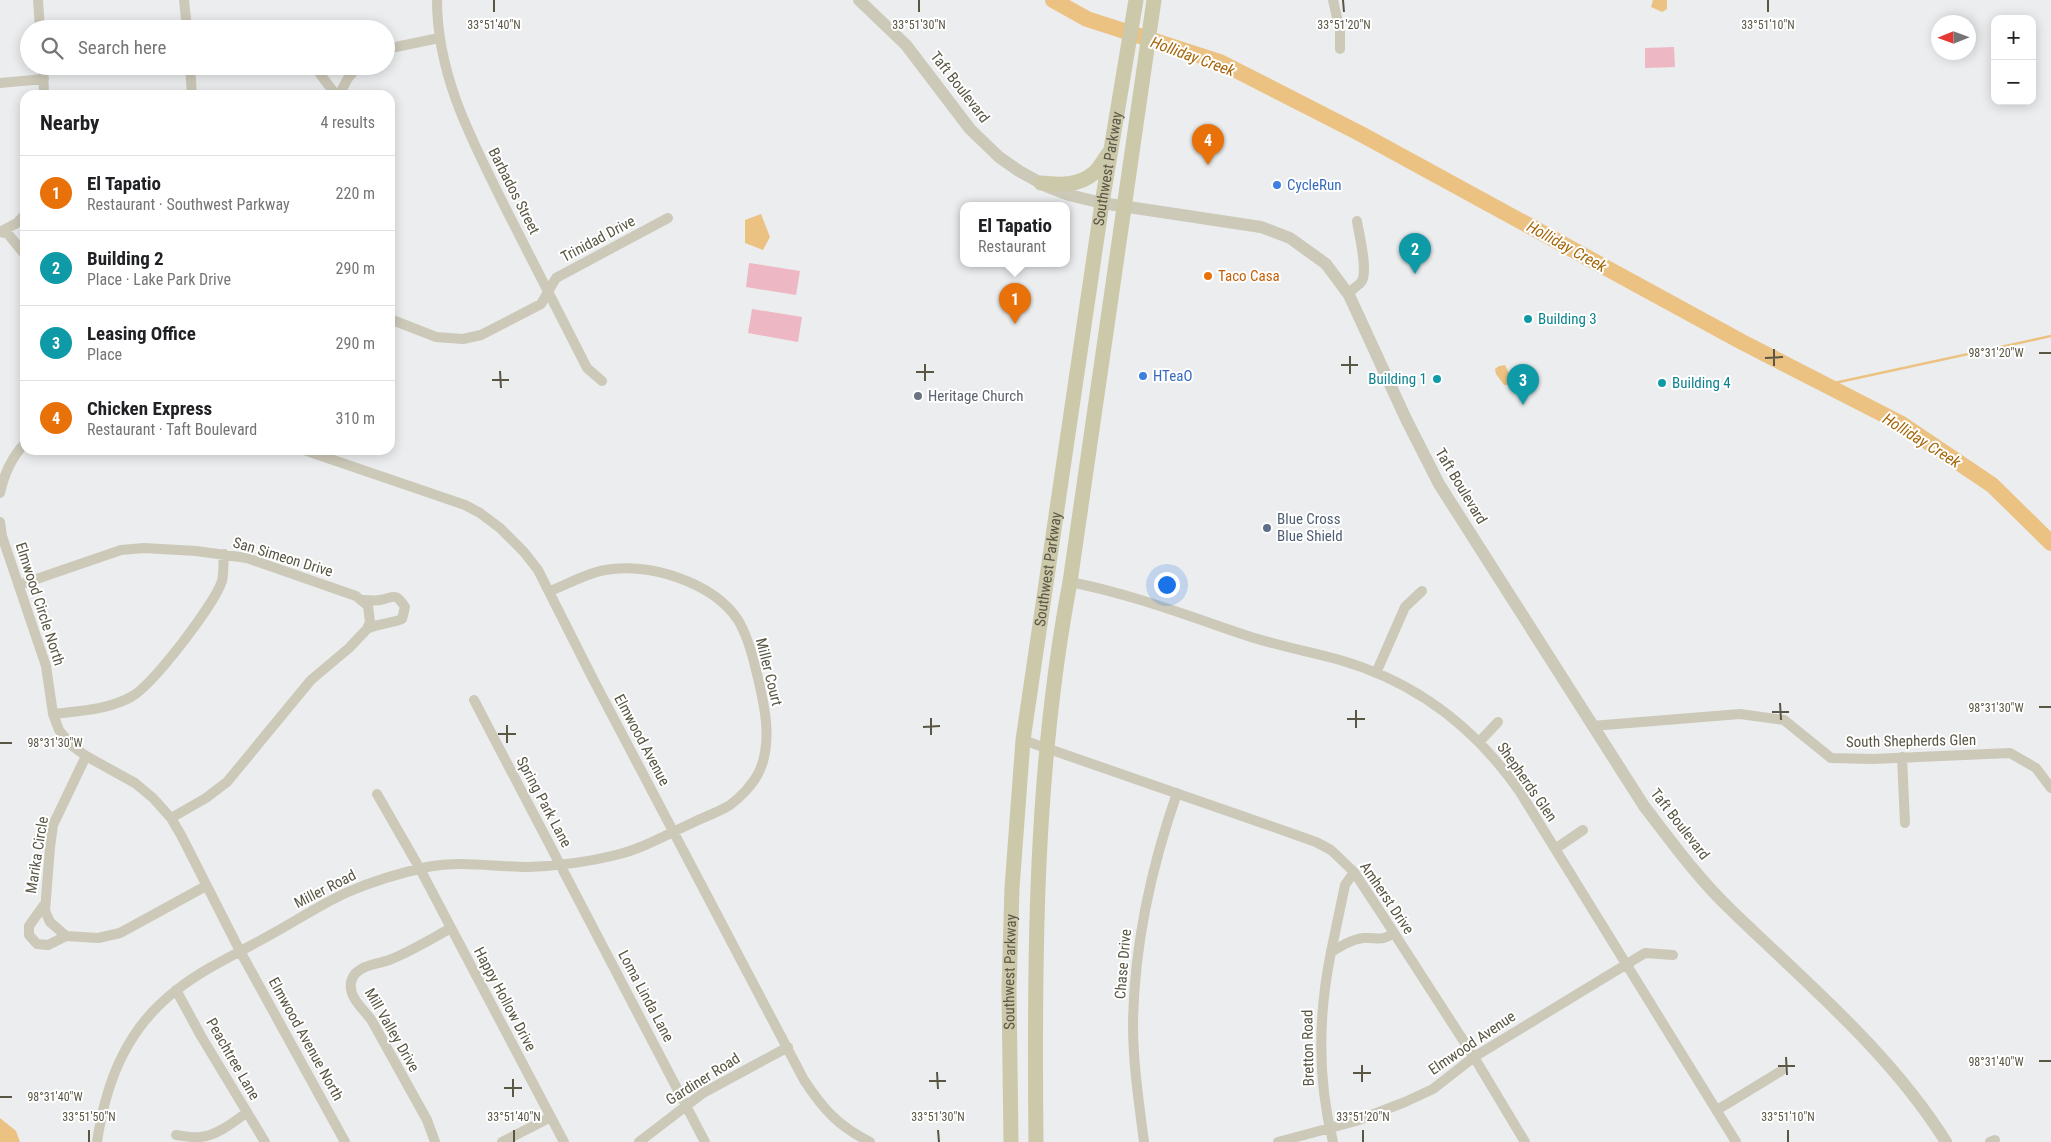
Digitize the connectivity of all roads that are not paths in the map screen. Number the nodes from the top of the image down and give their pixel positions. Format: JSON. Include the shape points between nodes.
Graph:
{"nodes":[{"id":1,"x":38,"y":0,"type":"edge"},
{"id":2,"x":184,"y":0,"type":"edge"},
{"id":3,"x":437,"y":0,"type":"edge"},
{"id":4,"x":859,"y":0,"type":"edge"},
{"id":5,"x":1136,"y":0,"type":"edge"},
{"id":6,"x":1154,"y":0,"type":"edge"},
{"id":7,"x":1333,"y":0,"type":"edge"},
{"id":8,"x":39,"y":20,"type":"edge"},
{"id":9,"x":186,"y":20,"type":"edge"},
{"id":10,"x":439,"y":38,"type":"junction"},
{"id":11,"x":395,"y":47,"type":"edge"},
{"id":12,"x":1340,"y":49,"type":"dead end"},
{"id":13,"x":44,"y":75,"type":"edge"},
{"id":14,"x":191,"y":75,"type":"edge"},
{"id":15,"x":321,"y":75,"type":"edge"},
{"id":16,"x":350,"y":75,"type":"edge"},
{"id":17,"x":44,"y":79,"type":"junction"},
{"id":18,"x":0,"y":83,"type":"edge"},
{"id":19,"x":44,"y":90,"type":"edge"},
{"id":20,"x":192,"y":90,"type":"edge"},
{"id":21,"x":333,"y":90,"type":"edge"},
{"id":22,"x":340,"y":90,"type":"edge"},
{"id":23,"x":1111,"y":150,"type":"junction"},
{"id":24,"x":1041,"y":183,"type":"junction"},
{"id":25,"x":1102,"y":203,"type":"junction"},
{"id":26,"x":1124,"y":206,"type":"junction"},
{"id":27,"x":668,"y":218,"type":"dead end"},
{"id":28,"x":20,"y":220,"type":"edge"},
{"id":29,"x":1358,"y":221,"type":"dead end"},
{"id":30,"x":0,"y":232,"type":"edge"},
{"id":31,"x":20,"y":249,"type":"edge"},
{"id":32,"x":549,"y":293,"type":"junction"},
{"id":33,"x":1349,"y":295,"type":"junction"},
{"id":34,"x":395,"y":321,"type":"edge"},
{"id":35,"x":1076,"y":376,"type":"junction"},
{"id":36,"x":1100,"y":376,"type":"junction"},
{"id":37,"x":602,"y":381,"type":"dead end"},
{"id":38,"x":20,"y":449,"type":"edge"},
{"id":39,"x":319,"y":455,"type":"edge"},
{"id":40,"x":0,"y":493,"type":"edge"},
{"id":41,"x":0,"y":522,"type":"edge"},
{"id":42,"x":224,"y":554,"type":"junction"},
{"id":43,"x":1070,"y":582,"type":"junction"},
{"id":44,"x":19,"y":585,"type":"junction"},
{"id":45,"x":1422,"y":590,"type":"dead end"},
{"id":46,"x":550,"y":591,"type":"junction"},
{"id":47,"x":363,"y":600,"type":"junction"},
{"id":48,"x":367,"y":629,"type":"junction"},
{"id":49,"x":1376,"y":672,"type":"junction"},
{"id":50,"x":474,"y":700,"type":"dead end"},
{"id":51,"x":53,"y":714,"type":"junction"},
{"id":52,"x":1498,"y":722,"type":"dead end"},
{"id":53,"x":1592,"y":726,"type":"junction"},
{"id":54,"x":1023,"y":740,"type":"junction"},
{"id":55,"x":1480,"y":741,"type":"junction"},
{"id":56,"x":1046,"y":748,"type":"junction"},
{"id":57,"x":86,"y":756,"type":"junction"},
{"id":58,"x":1902,"y":757,"type":"junction"},
{"id":59,"x":2051,"y":788,"type":"edge"},
{"id":60,"x":1176,"y":793,"type":"junction"},
{"id":61,"x":378,"y":794,"type":"dead end"},
{"id":62,"x":171,"y":818,"type":"junction"},
{"id":63,"x":1905,"y":823,"type":"dead end"},
{"id":64,"x":1583,"y":830,"type":"dead end"},
{"id":65,"x":673,"y":832,"type":"junction"},
{"id":66,"x":1555,"y":848,"type":"junction"},
{"id":67,"x":1013,"y":860,"type":"junction"},
{"id":68,"x":1038,"y":861,"type":"junction"},
{"id":69,"x":560,"y":864,"type":"junction"},
{"id":70,"x":420,"y":869,"type":"junction"},
{"id":71,"x":1354,"y":872,"type":"junction"},
{"id":72,"x":206,"y":886,"type":"junction"},
{"id":73,"x":44,"y":905,"type":"junction"},
{"id":74,"x":451,"y":928,"type":"junction"},
{"id":75,"x":1394,"y":933,"type":"junction"},
{"id":76,"x":66,"y":936,"type":"junction"},
{"id":77,"x":240,"y":951,"type":"junction"},
{"id":78,"x":1330,"y":952,"type":"junction"},
{"id":79,"x":1673,"y":955,"type":"dead end"},
{"id":80,"x":1626,"y":964,"type":"junction"},
{"id":81,"x":176,"y":990,"type":"junction"},
{"id":82,"x":788,"y":1047,"type":"junction"},
{"id":83,"x":1474,"y":1056,"type":"junction"},
{"id":84,"x":1781,"y":1071,"type":"dead end"},
{"id":85,"x":686,"y":1105,"type":"junction"},
{"id":86,"x":1717,"y":1110,"type":"junction"},
{"id":87,"x":246,"y":1112,"type":"junction"},
{"id":88,"x":551,"y":1117,"type":"junction"},
{"id":89,"x":1330,"y":1128,"type":"junction"},
{"id":90,"x":176,"y":1135,"type":"dead end"},
{"id":91,"x":97,"y":1142,"type":"edge"},
{"id":92,"x":265,"y":1142,"type":"edge"},
{"id":93,"x":345,"y":1142,"type":"edge"},
{"id":94,"x":435,"y":1142,"type":"edge"},
{"id":95,"x":502,"y":1142,"type":"edge"},
{"id":96,"x":564,"y":1142,"type":"edge"},
{"id":97,"x":639,"y":1142,"type":"edge"},
{"id":98,"x":705,"y":1142,"type":"edge"},
{"id":99,"x":870,"y":1142,"type":"edge"},
{"id":100,"x":1011,"y":1142,"type":"edge"},
{"id":101,"x":1036,"y":1142,"type":"edge"},
{"id":102,"x":1144,"y":1142,"type":"edge"},
{"id":103,"x":1278,"y":1142,"type":"edge"},
{"id":104,"x":1333,"y":1142,"type":"edge"},
{"id":105,"x":1525,"y":1142,"type":"edge"},
{"id":106,"x":1736,"y":1142,"type":"edge"},
{"id":107,"x":1946,"y":1142,"type":"edge"}],
"edges":[{"from":1,"to":8,"type":"street"},
{"from":2,"to":9,"type":"street"},
{"from":3,"to":10,"type":"street","name":"Barbados Street"},
{"from":4,"to":24,"type":"street","name":"Taft Boulevard","via":[[906,45],[970,129],[999,157]]},
{"from":5,"to":23,"type":"main road","name":"Southwest Parkway"},
{"from":6,"to":26,"type":"main road","name":"Southwest Parkway"},
{"from":7,"to":12,"type":"street","via":[[1340,31]]},
{"from":10,"to":11,"type":"street"},
{"from":10,"to":32,"type":"street","name":"Barbados Street","via":[[449,82],[473,142]]},
{"from":13,"to":17,"type":"street"},
{"from":14,"to":20,"type":"street"},
{"from":15,"to":21,"type":"street"},
{"from":16,"to":22,"type":"street"},
{"from":17,"to":18,"type":"street"},
{"from":17,"to":19,"type":"street"},
{"from":23,"to":24,"type":"main road","via":[[1094,173],[1078,182]]},
{"from":23,"to":25,"type":"main road","name":"Southwest Parkway"},
{"from":24,"to":25,"type":"street","name":"Taft Boulevard"},
{"from":25,"to":26,"type":"street","name":"Taft Boulevard"},
{"from":25,"to":35,"type":"main road","name":"Southwest Parkway"},
{"from":26,"to":33,"type":"street","name":"Taft Boulevard","via":[[1261,227],[1290,238],[1326,264]]},
{"from":26,"to":36,"type":"main road","name":"Southwest Parkway"},
{"from":27,"to":32,"type":"street","name":"Trinidad Drive","via":[[556,278]]},
{"from":28,"to":30,"type":"street"},
{"from":29,"to":33,"type":"street","via":[[1365,271]]},
{"from":30,"to":31,"type":"street","via":[[8,234]]},
{"from":32,"to":34,"type":"street","name":"Trinidad Drive","via":[[541,304],[481,335],[436,337]]},
{"from":32,"to":37,"type":"street","name":"Barbados Street","via":[[587,368]]},
{"from":33,"to":53,"type":"street","name":"Taft Boulevard","via":[[1408,425],[1439,484]]},
{"from":35,"to":36,"type":"main road"},
{"from":35,"to":54,"type":"main road","name":"Southwest Parkway"},
{"from":36,"to":43,"type":"main road","name":"Southwest Parkway"},
{"from":38,"to":40,"type":"street","via":[[12,459]]},
{"from":39,"to":46,"type":"street","name":"Elmwood Avenue","via":[[451,499],[480,513],[524,552]]},
{"from":41,"to":44,"type":"street","name":"Elmwood Circle North"},
{"from":42,"to":44,"type":"street","name":"San Simeon Drive","via":[[144,548],[121,550]]},
{"from":42,"to":47,"type":"street","name":"San Simeon Drive","via":[[247,558]]},
{"from":42,"to":51,"type":"street","via":[[222,579],[213,600],[158,672],[139,691],[116,704]]},
{"from":43,"to":49,"type":"street","name":"Shepherds Glen","via":[[1148,601],[1274,644]]},
{"from":43,"to":56,"type":"main road","name":"Southwest Parkway"},
{"from":44,"to":51,"type":"street","name":"Elmwood Circle North","via":[[46,666]]},
{"from":45,"to":49,"type":"street","via":[[1405,607]]},
{"from":46,"to":65,"type":"street","name":"Elmwood Avenue"},
{"from":46,"to":65,"type":"street","name":"Miller Court","via":[[602,570],[625,567],[655,571],[709,592],[739,621],[752,650],[761,690],[766,732],[763,761],[757,776],[730,805]]},
{"from":47,"to":48,"type":"street","via":[[370,612]]},
{"from":47,"to":48,"type":"street","name":"San Simeon Drive","via":[[392,596],[399,598],[405,607],[402,618]]},
{"from":48,"to":62,"type":"street","via":[[311,680],[227,782]]},
{"from":49,"to":55,"type":"street","name":"Shepherds Glen","via":[[1425,698]]},
{"from":50,"to":69,"type":"street","name":"Spring Park Lane"},
{"from":51,"to":57,"type":"street","name":"Elmwood Circle North","via":[[59,730]]},
{"from":52,"to":55,"type":"street"},
{"from":53,"to":58,"type":"street","name":"South Shepherds Glen","via":[[1740,714],[1784,720],[1831,758]]},
{"from":53,"to":107,"type":"street","name":"Taft Boulevard","via":[[1644,806],[1680,853],[1728,907],[1862,1035]]},
{"from":54,"to":56,"type":"street","name":"Amherst Drive"},
{"from":54,"to":67,"type":"main road","name":"Southwest Parkway"},
{"from":55,"to":66,"type":"street","name":"Shepherds Glen","via":[[1507,774]]},
{"from":56,"to":60,"type":"street","name":"Amherst Drive"},
{"from":56,"to":68,"type":"main road","name":"Southwest Parkway"},
{"from":57,"to":62,"type":"street","name":"Elmwood Circle North","via":[[135,783]]},
{"from":57,"to":73,"type":"street","name":"Marika Circle","via":[[54,825]]},
{"from":58,"to":59,"type":"street","name":"South Shepherds Glen","via":[[2010,753],[2036,768]]},
{"from":58,"to":63,"type":"street"},
{"from":60,"to":71,"type":"street","name":"Amherst Drive","via":[[1316,842],[1331,850]]},
{"from":60,"to":102,"type":"street","name":"Chase Drive","via":[[1160,840],[1142,922],[1136,973],[1133,1025]]},
{"from":61,"to":70,"type":"street","name":"Happy Hollow Drive"},
{"from":62,"to":72,"type":"street","name":"Elmwood Circle North"},
{"from":64,"to":66,"type":"street"},
{"from":65,"to":69,"type":"street","name":"Miller Road","via":[[619,854]]},
{"from":65,"to":82,"type":"street","name":"Elmwood Avenue"},
{"from":66,"to":80,"type":"street","name":"Shepherds Glen"},
{"from":67,"to":68,"type":"main road"},
{"from":67,"to":100,"type":"main road","name":"Southwest Parkway","via":[[1009,989]]},
{"from":68,"to":101,"type":"main road","name":"Southwest Parkway","via":[[1034,988]]},
{"from":69,"to":70,"type":"street","name":"Miller Road","via":[[527,867],[450,864]]},
{"from":69,"to":85,"type":"street","name":"Loma Linda Lane"},
{"from":70,"to":74,"type":"street","name":"Happy Hollow Drive"},
{"from":70,"to":77,"type":"street","name":"Miller Road","via":[[350,891]]},
{"from":71,"to":75,"type":"street","name":"Amherst Drive"},
{"from":71,"to":78,"type":"street","name":"Bretton Road","via":[[1345,885]]},
{"from":72,"to":76,"type":"street","name":"Marika Circle","via":[[120,933],[98,938]]},
{"from":72,"to":77,"type":"street","name":"Elmwood Circle North"},
{"from":73,"to":76,"type":"street","name":"Marika Circle","via":[[50,922]]},
{"from":73,"to":76,"type":"street","name":"Marika Circle","via":[[29,926],[29,936],[37,944],[48,945]]},
{"from":74,"to":88,"type":"street","name":"Happy Hollow Drive"},
{"from":74,"to":94,"type":"street","name":"Mill Valley Drive","via":[[388,961],[361,969],[351,981],[357,1003],[367,1012],[427,1120]]},
{"from":75,"to":78,"type":"street","via":[[1386,939],[1352,941]]},
{"from":75,"to":83,"type":"street","name":"Amherst Drive"},
{"from":77,"to":81,"type":"street","name":"Miller Road"},
{"from":77,"to":93,"type":"street","name":"Elmwood Avenue North"},
{"from":78,"to":89,"type":"street","name":"Bretton Road","via":[[1321,1009],[1322,1080]]},
{"from":79,"to":80,"type":"street","name":"Elmwood Avenue","via":[[1645,953]]},
{"from":80,"to":83,"type":"street","name":"Elmwood Avenue"},
{"from":80,"to":86,"type":"street","name":"Shepherds Glen"},
{"from":81,"to":87,"type":"street","name":"Peachtree Lane"},
{"from":81,"to":91,"type":"street","name":"Miller Road","via":[[139,1028],[118,1064],[107,1091]]},
{"from":82,"to":85,"type":"street","name":"Gardiner Road"},
{"from":82,"to":99,"type":"street","name":"Elmwood Avenue","via":[[820,1104],[846,1129]]},
{"from":83,"to":89,"type":"street","name":"Elmwood Avenue","via":[[1433,1088],[1405,1102]]},
{"from":83,"to":105,"type":"street","name":"Amherst Drive"},
{"from":84,"to":86,"type":"street"},
{"from":85,"to":97,"type":"street","name":"Gardiner Road"},
{"from":85,"to":98,"type":"street","name":"Loma Linda Lane"},
{"from":86,"to":106,"type":"street","name":"Shepherds Glen"},
{"from":87,"to":90,"type":"street","via":[[200,1138]]},
{"from":87,"to":92,"type":"street","name":"Peachtree Lane"},
{"from":88,"to":95,"type":"street"},
{"from":88,"to":96,"type":"street","name":"Happy Hollow Drive"},
{"from":89,"to":103,"type":"street","name":"Elmwood Avenue"},
{"from":89,"to":104,"type":"street","name":"Bretton Road"}]}
